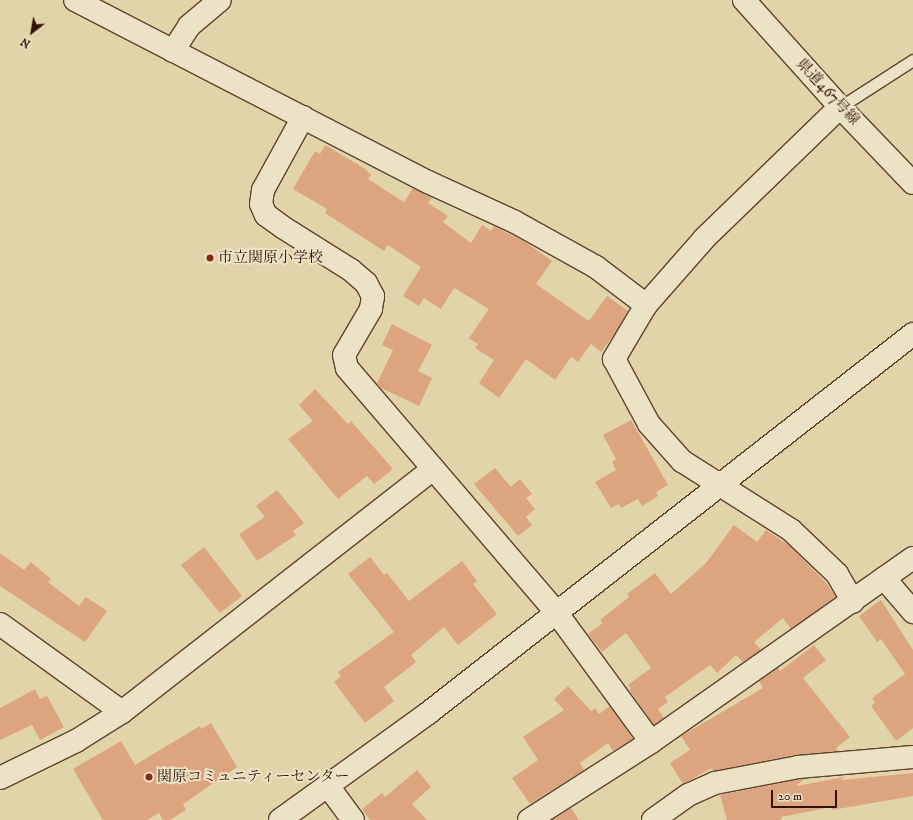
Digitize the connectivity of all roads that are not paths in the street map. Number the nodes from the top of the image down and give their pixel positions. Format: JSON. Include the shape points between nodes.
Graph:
{"nodes":[{"id":1,"x":75,"y":0,"type":"edge"},
{"id":2,"x":220,"y":0,"type":"edge"},
{"id":3,"x":744,"y":0,"type":"edge"},
{"id":4,"x":173,"y":51,"type":"junction"},
{"id":5,"x":913,"y":60,"type":"edge"},
{"id":6,"x":840,"y":107,"type":"junction"},
{"id":7,"x":303,"y":117,"type":"junction"},
{"id":8,"x":913,"y":183,"type":"edge"},
{"id":9,"x":646,"y":304,"type":"junction"},
{"id":10,"x":913,"y":334,"type":"edge"},
{"id":11,"x":433,"y":469,"type":"junction"},
{"id":12,"x":720,"y":486,"type":"junction"},
{"id":13,"x":913,"y":558,"type":"edge"},
{"id":14,"x":884,"y":578,"type":"junction"},
{"id":15,"x":853,"y":602,"type":"junction"},
{"id":16,"x":556,"y":612,"type":"junction"},
{"id":17,"x":913,"y":612,"type":"edge"},
{"id":18,"x":0,"y":624,"type":"edge"},
{"id":19,"x":122,"y":712,"type":"junction"},
{"id":20,"x":651,"y":742,"type":"junction"},
{"id":21,"x":913,"y":757,"type":"edge"},
{"id":22,"x":0,"y":778,"type":"edge"},
{"id":23,"x":328,"y":786,"type":"junction"},
{"id":24,"x":280,"y":820,"type":"edge"},
{"id":25,"x":353,"y":820,"type":"edge"},
{"id":26,"x":529,"y":820,"type":"edge"},
{"id":27,"x":653,"y":820,"type":"edge"}],
"edges":[{"from":1,"to":4,"type":"street"},
{"from":2,"to":4,"type":"street","via":[[189,26]]},
{"from":3,"to":6,"type":"street","name":"県道467号線"},
{"from":4,"to":7,"type":"street"},
{"from":5,"to":6,"type":"lane"},
{"from":6,"to":8,"type":"street","name":"県道467号線"},
{"from":6,"to":9,"type":"street","via":[[704,239]]},
{"from":7,"to":9,"type":"street","via":[[428,182],[515,222],[596,267]]},
{"from":7,"to":11,"type":"street","via":[[263,190],[261,204],[266,215],[366,283],[373,296],[371,309],[344,355],[347,368]]},
{"from":9,"to":12,"type":"street","via":[[614,359],[649,424],[682,461]]},
{"from":10,"to":12,"type":"street"},
{"from":11,"to":16,"type":"street"},
{"from":11,"to":19,"type":"street"},
{"from":12,"to":15,"type":"street","via":[[791,530],[837,574]]},
{"from":12,"to":16,"type":"street"},
{"from":13,"to":14,"type":"street"},
{"from":14,"to":15,"type":"street"},
{"from":14,"to":17,"type":"street"},
{"from":15,"to":20,"type":"street"},
{"from":16,"to":20,"type":"street"},
{"from":16,"to":23,"type":"street","via":[[427,714]]},
{"from":18,"to":19,"type":"street"},
{"from":19,"to":22,"type":"street","via":[[76,741]]},
{"from":20,"to":26,"type":"street"},
{"from":21,"to":27,"type":"street","via":[[798,766],[715,783],[688,794]]},
{"from":23,"to":24,"type":"street"},
{"from":23,"to":25,"type":"street"}]}
